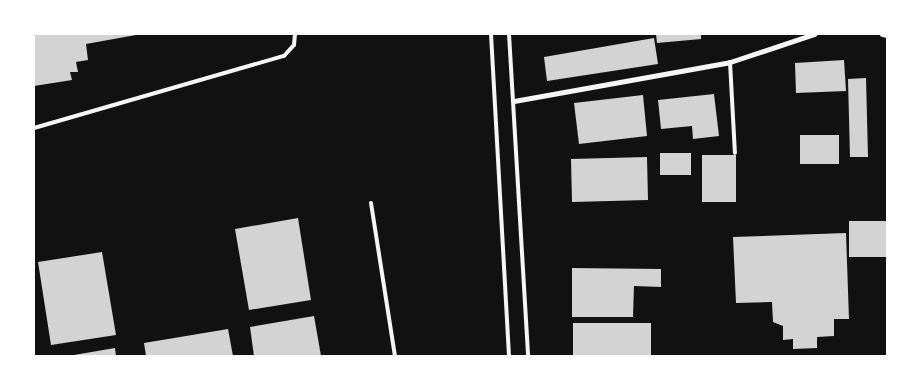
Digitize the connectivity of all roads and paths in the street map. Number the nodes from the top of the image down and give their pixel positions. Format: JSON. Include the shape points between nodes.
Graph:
{"nodes":[{"id":1,"x":295,"y":34,"type":"edge"},
{"id":2,"x":491,"y":34,"type":"edge"},
{"id":3,"x":508,"y":34,"type":"edge"},
{"id":4,"x":814,"y":34,"type":"edge"},
{"id":5,"x":882,"y":34,"type":"edge"},
{"id":6,"x":887,"y":35,"type":"edge"},
{"id":7,"x":730,"y":62,"type":"junction"},
{"id":8,"x":514,"y":101,"type":"junction"},
{"id":9,"x":34,"y":128,"type":"edge"},
{"id":10,"x":735,"y":153,"type":"dead end"},
{"id":11,"x":372,"y":203,"type":"dead end"},
{"id":12,"x":395,"y":356,"type":"edge"},
{"id":13,"x":509,"y":356,"type":"edge"},
{"id":14,"x":528,"y":356,"type":"edge"}],
"edges":[{"from":1,"to":9,"type":"lane","via":[[294,45],[284,56],[276,59]]},
{"from":2,"to":13,"type":"lane"},
{"from":3,"to":8,"type":"lane"},
{"from":4,"to":7,"type":"street"},
{"from":5,"to":6,"type":"street"},
{"from":7,"to":8,"type":"street"},
{"from":7,"to":10,"type":"lane"},
{"from":8,"to":14,"type":"lane"},
{"from":11,"to":12,"type":"lane"}]}
